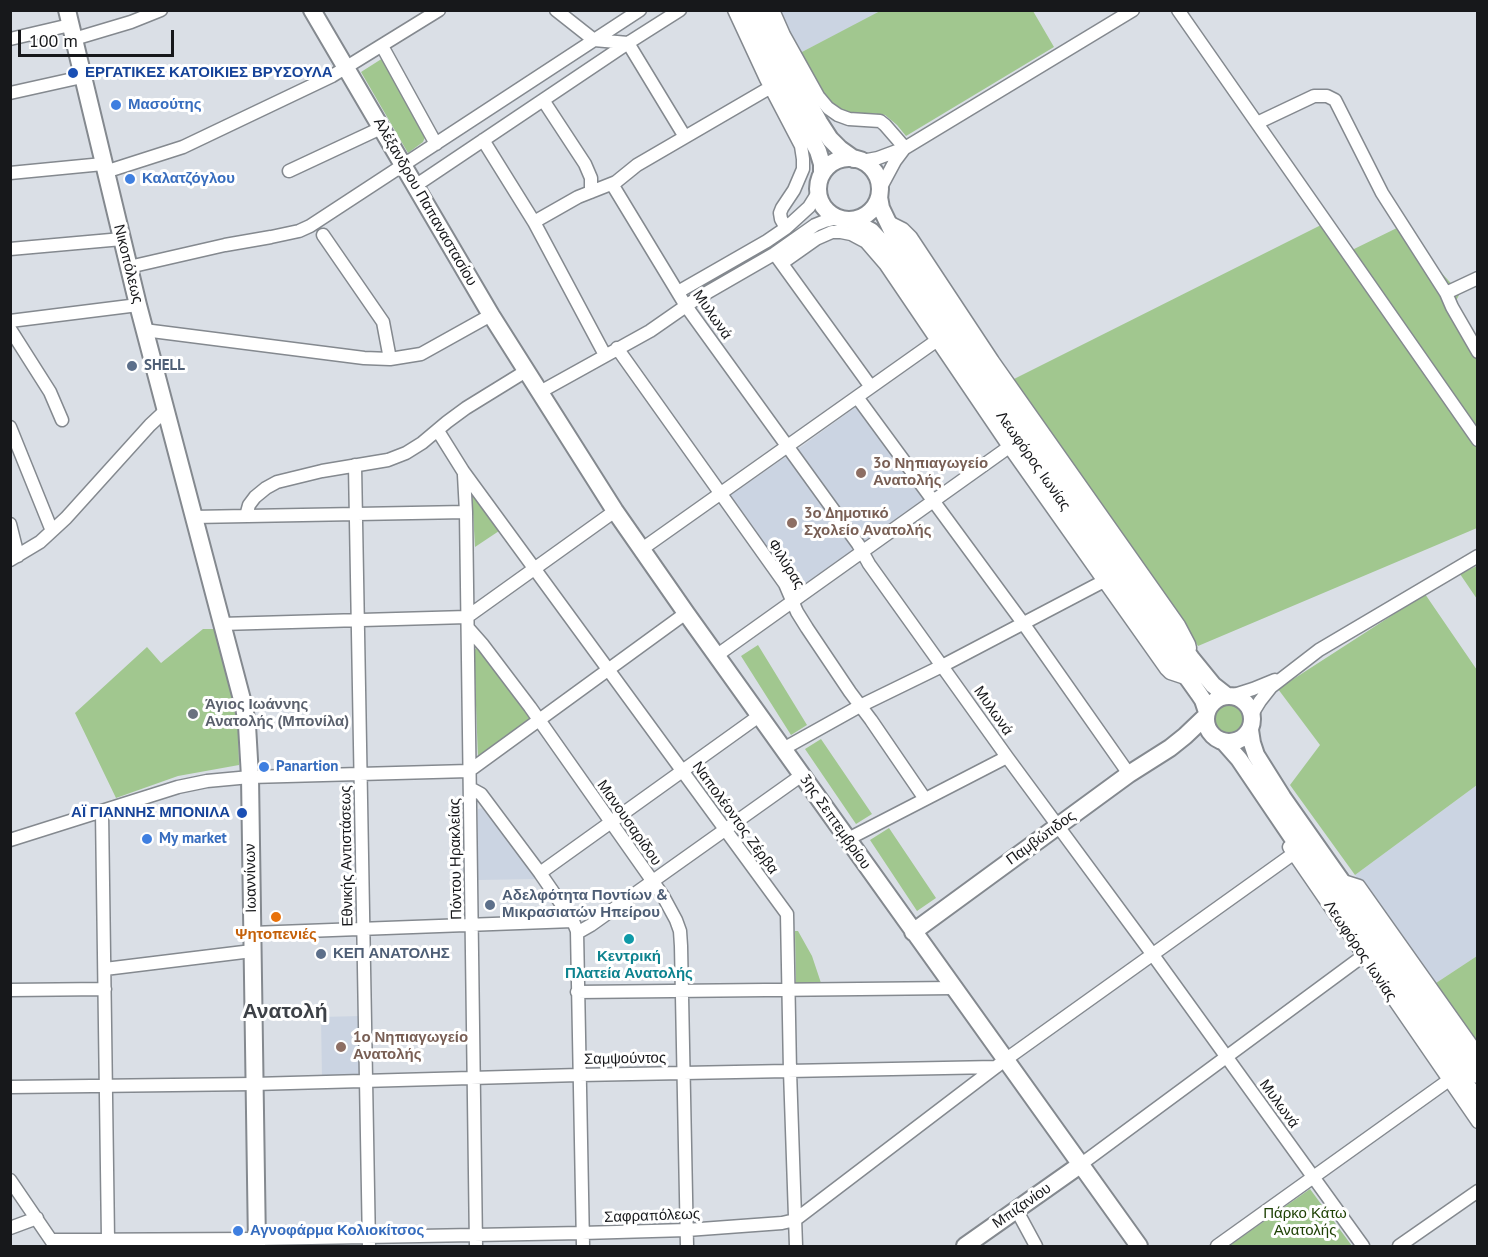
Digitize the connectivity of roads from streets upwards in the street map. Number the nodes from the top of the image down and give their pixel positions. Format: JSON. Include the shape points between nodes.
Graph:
{"nodes":[{"id":1,"x":161,"y":10,"type":"edge"},
{"id":2,"x":312,"y":10,"type":"edge"},
{"id":3,"x":439,"y":10,"type":"edge"},
{"id":4,"x":556,"y":10,"type":"edge"},
{"id":5,"x":640,"y":10,"type":"edge"},
{"id":6,"x":680,"y":10,"type":"edge"},
{"id":7,"x":734,"y":10,"type":"edge"},
{"id":8,"x":747,"y":10,"type":"edge"},
{"id":9,"x":763,"y":10,"type":"edge"},
{"id":10,"x":773,"y":10,"type":"edge"},
{"id":11,"x":1133,"y":10,"type":"edge"},
{"id":12,"x":1178,"y":10,"type":"edge"},
{"id":13,"x":70,"y":25,"type":"edge"},
{"id":14,"x":10,"y":39,"type":"edge"},
{"id":15,"x":594,"y":40,"type":"junction"},
{"id":16,"x":628,"y":43,"type":"junction"},
{"id":17,"x":382,"y":46,"type":"junction"},
{"id":18,"x":346,"y":68,"type":"junction"},
{"id":19,"x":82,"y":77,"type":"junction"},
{"id":20,"x":771,"y":87,"type":"junction"},
{"id":21,"x":10,"y":93,"type":"edge"},
{"id":22,"x":543,"y":100,"type":"junction"},
{"id":23,"x":1257,"y":123,"type":"junction"},
{"id":24,"x":381,"y":128,"type":"junction"},
{"id":25,"x":685,"y":137,"type":"junction"},
{"id":26,"x":483,"y":140,"type":"junction"},
{"id":27,"x":436,"y":144,"type":"junction"},
{"id":28,"x":905,"y":148,"type":"junction"},
{"id":29,"x":858,"y":160,"type":"junction"},
{"id":30,"x":403,"y":166,"type":"junction"},
{"id":31,"x":104,"y":168,"type":"junction"},
{"id":32,"x":289,"y":171,"type":"dead end"},
{"id":33,"x":10,"y":173,"type":"edge"},
{"id":34,"x":822,"y":174,"type":"junction"},
{"id":35,"x":612,"y":184,"type":"junction"},
{"id":36,"x":415,"y":186,"type":"junction"},
{"id":37,"x":819,"y":191,"type":"junction"},
{"id":38,"x":591,"y":192,"type":"junction"},
{"id":39,"x":880,"y":193,"type":"junction"},
{"id":40,"x":844,"y":219,"type":"junction"},
{"id":41,"x":534,"y":222,"type":"junction"},
{"id":42,"x":786,"y":228,"type":"junction"},
{"id":43,"x":323,"y":235,"type":"dead end"},
{"id":44,"x":122,"y":239,"type":"junction"},
{"id":45,"x":10,"y":249,"type":"edge"},
{"id":46,"x":778,"y":259,"type":"junction"},
{"id":47,"x":129,"y":267,"type":"junction"},
{"id":48,"x":1478,"y":278,"type":"edge"},
{"id":49,"x":678,"y":292,"type":"junction"},
{"id":50,"x":1446,"y":293,"type":"junction"},
{"id":51,"x":138,"y":305,"type":"junction"},
{"id":52,"x":686,"y":306,"type":"junction"},
{"id":53,"x":491,"y":315,"type":"junction"},
{"id":54,"x":10,"y":321,"type":"edge"},
{"id":55,"x":10,"y":328,"type":"edge"},
{"id":56,"x":144,"y":330,"type":"junction"},
{"id":57,"x":936,"y":341,"type":"junction"},
{"id":58,"x":617,"y":348,"type":"junction"},
{"id":59,"x":1478,"y":352,"type":"edge"},
{"id":60,"x":605,"y":355,"type":"junction"},
{"id":61,"x":390,"y":358,"type":"junction"},
{"id":62,"x":526,"y":371,"type":"junction"},
{"id":63,"x":871,"y":387,"type":"junction"},
{"id":64,"x":540,"y":392,"type":"junction"},
{"id":65,"x":857,"y":397,"type":"junction"},
{"id":66,"x":165,"y":411,"type":"junction"},
{"id":67,"x":62,"y":420,"type":"dead end"},
{"id":68,"x":10,"y":428,"type":"edge"},
{"id":69,"x":438,"y":431,"type":"junction"},
{"id":70,"x":1478,"y":440,"type":"edge"},
{"id":71,"x":788,"y":446,"type":"junction"},
{"id":72,"x":1009,"y":447,"type":"junction"},
{"id":73,"x":355,"y":465,"type":"junction"},
{"id":74,"x":463,"y":471,"type":"junction"},
{"id":75,"x":720,"y":494,"type":"junction"},
{"id":76,"x":933,"y":501,"type":"junction"},
{"id":77,"x":615,"y":511,"type":"junction"},
{"id":78,"x":466,"y":512,"type":"junction"},
{"id":79,"x":356,"y":514,"type":"junction"},
{"id":80,"x":246,"y":516,"type":"junction"},
{"id":81,"x":193,"y":517,"type":"junction"},
{"id":82,"x":10,"y":524,"type":"edge"},
{"id":83,"x":52,"y":531,"type":"junction"},
{"id":84,"x":642,"y":549,"type":"junction"},
{"id":85,"x":862,"y":552,"type":"junction"},
{"id":86,"x":1478,"y":556,"type":"edge"},
{"id":87,"x":14,"y":558,"type":"edge"},
{"id":88,"x":535,"y":569,"type":"junction"},
{"id":89,"x":1104,"y":581,"type":"junction"},
{"id":90,"x":792,"y":601,"type":"junction"},
{"id":91,"x":686,"y":614,"type":"junction"},
{"id":92,"x":358,"y":621,"type":"junction"},
{"id":93,"x":467,"y":623,"type":"junction"},
{"id":94,"x":1023,"y":623,"type":"junction"},
{"id":95,"x":221,"y":624,"type":"junction"},
{"id":96,"x":716,"y":656,"type":"junction"},
{"id":97,"x":942,"y":666,"type":"junction"},
{"id":98,"x":608,"y":670,"type":"junction"},
{"id":99,"x":1285,"y":676,"type":"junction"},
{"id":100,"x":1188,"y":679,"type":"junction"},
{"id":101,"x":1229,"y":696,"type":"junction"},
{"id":102,"x":860,"y":706,"type":"junction"},
{"id":103,"x":1206,"y":714,"type":"junction"},
{"id":104,"x":759,"y":716,"type":"junction"},
{"id":105,"x":539,"y":720,"type":"junction"},
{"id":106,"x":1251,"y":722,"type":"junction"},
{"id":107,"x":1219,"y":740,"type":"junction"},
{"id":108,"x":1170,"y":748,"type":"junction"},
{"id":109,"x":783,"y":749,"type":"junction"},
{"id":110,"x":1006,"y":757,"type":"junction"},
{"id":111,"x":470,"y":771,"type":"junction"},
{"id":112,"x":682,"y":771,"type":"junction"},
{"id":113,"x":361,"y":774,"type":"junction"},
{"id":114,"x":1129,"y":774,"type":"junction"},
{"id":115,"x":802,"y":775,"type":"junction"},
{"id":116,"x":1251,"y":776,"type":"junction"},
{"id":117,"x":250,"y":777,"type":"junction"},
{"id":118,"x":470,"y":788,"type":"junction"},
{"id":119,"x":925,"y":798,"type":"junction"},
{"id":120,"x":102,"y":812,"type":"junction"},
{"id":121,"x":611,"y":823,"type":"junction"},
{"id":122,"x":1057,"y":826,"type":"junction"},
{"id":123,"x":725,"y":830,"type":"junction"},
{"id":124,"x":848,"y":839,"type":"junction"},
{"id":125,"x":10,"y":840,"type":"edge"},
{"id":126,"x":1293,"y":854,"type":"junction"},
{"id":127,"x":540,"y":873,"type":"junction"},
{"id":128,"x":1340,"y":880,"type":"junction"},
{"id":129,"x":652,"y":882,"type":"junction"},
{"id":130,"x":472,"y":925,"type":"junction"},
{"id":131,"x":575,"y":927,"type":"junction"},
{"id":132,"x":363,"y":929,"type":"junction"},
{"id":133,"x":913,"y":932,"type":"junction"},
{"id":134,"x":252,"y":933,"type":"junction"},
{"id":135,"x":252,"y":951,"type":"junction"},
{"id":136,"x":1153,"y":955,"type":"junction"},
{"id":137,"x":1363,"y":956,"type":"junction"},
{"id":138,"x":105,"y":969,"type":"junction"},
{"id":139,"x":954,"y":988,"type":"junction"},
{"id":140,"x":105,"y":989,"type":"junction"},
{"id":141,"x":10,"y":990,"type":"edge"},
{"id":142,"x":789,"y":990,"type":"junction"},
{"id":143,"x":682,"y":991,"type":"junction"},
{"id":144,"x":578,"y":992,"type":"junction"},
{"id":145,"x":1478,"y":1054,"type":"edge"},
{"id":146,"x":1226,"y":1057,"type":"junction"},
{"id":147,"x":1001,"y":1064,"type":"junction"},
{"id":148,"x":790,"y":1071,"type":"junction"},
{"id":149,"x":684,"y":1072,"type":"junction"},
{"id":150,"x":579,"y":1075,"type":"junction"},
{"id":151,"x":1478,"y":1076,"type":"edge"},
{"id":152,"x":474,"y":1078,"type":"junction"},
{"id":153,"x":1449,"y":1080,"type":"junction"},
{"id":154,"x":366,"y":1081,"type":"junction"},
{"id":155,"x":254,"y":1084,"type":"junction"},
{"id":156,"x":107,"y":1085,"type":"junction"},
{"id":157,"x":10,"y":1087,"type":"edge"},
{"id":158,"x":1478,"y":1101,"type":"edge"},
{"id":159,"x":1478,"y":1122,"type":"edge"},
{"id":160,"x":1080,"y":1165,"type":"junction"},
{"id":161,"x":1313,"y":1178,"type":"junction"},
{"id":162,"x":10,"y":1180,"type":"edge"},
{"id":163,"x":1478,"y":1191,"type":"edge"},
{"id":164,"x":1016,"y":1209,"type":"junction"},
{"id":165,"x":38,"y":1218,"type":"junction"},
{"id":166,"x":795,"y":1220,"type":"junction"},
{"id":167,"x":10,"y":1228,"type":"edge"},
{"id":168,"x":687,"y":1230,"type":"junction"},
{"id":169,"x":582,"y":1233,"type":"junction"},
{"id":170,"x":108,"y":1239,"type":"junction"},
{"id":171,"x":476,"y":1241,"type":"edge"},
{"id":172,"x":369,"y":1242,"type":"edge"},
{"id":173,"x":54,"y":1243,"type":"edge"},
{"id":174,"x":185,"y":1243,"type":"edge"},
{"id":175,"x":257,"y":1243,"type":"edge"},
{"id":176,"x":583,"y":1246,"type":"edge"},
{"id":177,"x":687,"y":1246,"type":"edge"},
{"id":178,"x":796,"y":1246,"type":"edge"},
{"id":179,"x":965,"y":1246,"type":"edge"},
{"id":180,"x":1036,"y":1246,"type":"edge"},
{"id":181,"x":1139,"y":1246,"type":"edge"},
{"id":182,"x":1217,"y":1246,"type":"edge"},
{"id":183,"x":1363,"y":1246,"type":"edge"},
{"id":184,"x":1398,"y":1246,"type":"edge"}],
"edges":[{"from":1,"to":13,"type":"street","via":[[131,22]]},
{"from":2,"to":18,"type":"street","name":"Αλέξανδρου Παπαναστασίου"},
{"from":3,"to":17,"type":"street"},
{"from":4,"to":15,"type":"street"},
{"from":5,"to":15,"type":"street"},
{"from":6,"to":16,"type":"street"},
{"from":7,"to":20,"type":"street"},
{"from":8,"to":34,"type":"street","via":[[818,151]]},
{"from":9,"to":29,"type":"street","name":"Λεωφόρος Ιωνίας","via":[[819,122],[840,149]]},
{"from":10,"to":28,"type":"street","via":[[828,108],[849,119],[880,121]]},
{"from":11,"to":28,"type":"street"},
{"from":12,"to":23,"type":"street"},
{"from":13,"to":14,"type":"street"},
{"from":13,"to":19,"type":"street","name":"Νικοπόλεως"},
{"from":15,"to":16,"type":"street"},
{"from":15,"to":27,"type":"street"},
{"from":16,"to":22,"type":"street"},
{"from":16,"to":25,"type":"street"},
{"from":17,"to":18,"type":"street"},
{"from":17,"to":27,"type":"street"},
{"from":18,"to":24,"type":"street","name":"Αλέξανδρου Παπαναστασίου"},
{"from":18,"to":31,"type":"street","via":[[183,147]]},
{"from":19,"to":21,"type":"street"},
{"from":19,"to":31,"type":"street","name":"Νικοπόλεως"},
{"from":20,"to":25,"type":"street"},
{"from":20,"to":42,"type":"street","via":[[801,146],[803,159],[803,169],[780,213]]},
{"from":22,"to":26,"type":"street"},
{"from":22,"to":38,"type":"street","via":[[585,164]]},
{"from":23,"to":50,"type":"street","via":[[1318,95],[1335,100],[1382,193]]},
{"from":23,"to":70,"type":"street"},
{"from":24,"to":30,"type":"street","name":"Αλέξανδρου Παπαναστασίου"},
{"from":24,"to":32,"type":"street"},
{"from":25,"to":35,"type":"street"},
{"from":26,"to":36,"type":"street"},
{"from":26,"to":41,"type":"street"},
{"from":27,"to":30,"type":"street"},
{"from":28,"to":29,"type":"street","via":[[878,158]]},
{"from":28,"to":39,"type":"street"},
{"from":29,"to":34,"type":"street","via":[[836,162]]},
{"from":29,"to":39,"type":"street","name":"Λεωφόρος Ιωνίας","via":[[875,172]]},
{"from":30,"to":36,"type":"street","name":"Αλέξανδρου Παπαναστασίου"},
{"from":30,"to":47,"type":"street","via":[[299,231]]},
{"from":31,"to":33,"type":"street"},
{"from":31,"to":44,"type":"street","name":"Νικοπόλεως"},
{"from":34,"to":37,"type":"street"},
{"from":35,"to":38,"type":"street"},
{"from":35,"to":49,"type":"street","name":"Μυλωνά"},
{"from":36,"to":53,"type":"street","name":"Αλέξανδρου Παπαναστασίου"},
{"from":37,"to":40,"type":"street","name":"Λεωφόρος Ιωνίας","via":[[830,214]]},
{"from":37,"to":42,"type":"street"},
{"from":38,"to":41,"type":"street"},
{"from":39,"to":40,"type":"street","via":[[868,214]]},
{"from":39,"to":101,"type":"street","name":"Λεωφόρος Ιωνίας","via":[[881,208],[894,235],[1034,438],[1191,658],[1213,685]]},
{"from":40,"to":46,"type":"street","via":[[815,225]]},
{"from":40,"to":100,"type":"street","name":"Λεωφόρος Ιωνίας","via":[[871,231],[883,244]]},
{"from":41,"to":60,"type":"street"},
{"from":42,"to":49,"type":"street"},
{"from":43,"to":61,"type":"street","via":[[383,321]]},
{"from":44,"to":45,"type":"street"},
{"from":44,"to":47,"type":"street","name":"Νικοπόλεως"},
{"from":46,"to":52,"type":"street"},
{"from":46,"to":57,"type":"street","via":[[825,234],[851,234],[866,242],[885,264]]},
{"from":46,"to":63,"type":"street"},
{"from":47,"to":51,"type":"street","name":"Νικοπόλεως"},
{"from":48,"to":50,"type":"street"},
{"from":49,"to":52,"type":"street","name":"Μυλωνά"},
{"from":50,"to":59,"type":"street"},
{"from":51,"to":54,"type":"street"},
{"from":51,"to":56,"type":"street","name":"Νικοπόλεως"},
{"from":52,"to":58,"type":"street"},
{"from":52,"to":71,"type":"street","name":"Μυλωνά"},
{"from":53,"to":61,"type":"street","via":[[421,354]]},
{"from":53,"to":62,"type":"street","name":"Αλέξανδρου Παπαναστασίου"},
{"from":55,"to":67,"type":"street","via":[[50,392]]},
{"from":56,"to":61,"type":"street"},
{"from":56,"to":66,"type":"street","name":"Νικοπόλεως"},
{"from":57,"to":63,"type":"street"},
{"from":57,"to":72,"type":"street"},
{"from":58,"to":60,"type":"street"},
{"from":58,"to":75,"type":"street","name":"Φιλύρας"},
{"from":60,"to":64,"type":"street"},
{"from":62,"to":64,"type":"street","name":"Αλέξανδρου Παπαναστασίου"},
{"from":62,"to":69,"type":"street","via":[[466,408]]},
{"from":63,"to":65,"type":"street"},
{"from":64,"to":77,"type":"street","name":"3ης Σεπτεμβρίου"},
{"from":65,"to":71,"type":"street"},
{"from":65,"to":76,"type":"street"},
{"from":66,"to":81,"type":"street","name":"Νικοπόλεως"},
{"from":66,"to":83,"type":"street"},
{"from":68,"to":83,"type":"street"},
{"from":69,"to":73,"type":"street","via":[[398,457]]},
{"from":69,"to":74,"type":"street","name":"Ναπολέοντος Ζέρβα"},
{"from":71,"to":75,"type":"street"},
{"from":71,"to":85,"type":"street","name":"Μυλωνά"},
{"from":72,"to":76,"type":"street"},
{"from":72,"to":89,"type":"street"},
{"from":73,"to":79,"type":"street","name":"Εθνικής Αντιστάσεως"},
{"from":73,"to":80,"type":"street","via":[[277,482],[255,496]]},
{"from":74,"to":78,"type":"street","name":"Πόντου Ηρακλείας"},
{"from":74,"to":88,"type":"street","name":"Ναπολέοντος Ζέρβα"},
{"from":75,"to":84,"type":"street"},
{"from":75,"to":90,"type":"street","name":"Φιλύρας","via":[[785,584]]},
{"from":76,"to":85,"type":"street"},
{"from":76,"to":94,"type":"street"},
{"from":77,"to":84,"type":"street","name":"3ης Σεπτεμβρίου"},
{"from":77,"to":88,"type":"street"},
{"from":78,"to":79,"type":"street"},
{"from":78,"to":93,"type":"street","name":"Πόντου Ηρακλείας"},
{"from":79,"to":80,"type":"street"},
{"from":79,"to":92,"type":"street","name":"Εθνικής Αντιστάσεως"},
{"from":80,"to":81,"type":"street"},
{"from":81,"to":95,"type":"street","name":"Ιωαννίνων"},
{"from":82,"to":87,"type":"street"},
{"from":83,"to":87,"type":"street"},
{"from":84,"to":91,"type":"street","name":"3ης Σεπτεμβρίου"},
{"from":85,"to":90,"type":"street"},
{"from":85,"to":97,"type":"street","name":"Μυλωνά"},
{"from":86,"to":99,"type":"street","via":[[1319,650]]},
{"from":88,"to":93,"type":"street"},
{"from":88,"to":98,"type":"street","name":"Ναπολέοντος Ζέρβα"},
{"from":89,"to":94,"type":"street"},
{"from":89,"to":100,"type":"street","via":[[1166,669]]},
{"from":90,"to":96,"type":"street"},
{"from":90,"to":102,"type":"street","name":"Φιλύρας"},
{"from":91,"to":96,"type":"street","name":"3ης Σεπτεμβρίου"},
{"from":91,"to":98,"type":"street"},
{"from":92,"to":93,"type":"street"},
{"from":92,"to":95,"type":"street"},
{"from":92,"to":113,"type":"street","name":"Εθνικής Αντιστάσεως"},
{"from":93,"to":105,"type":"street","name":"Μανουσαρίδου"},
{"from":93,"to":111,"type":"street","name":"Πόντου Ηρακλείας"},
{"from":94,"to":97,"type":"street"},
{"from":94,"to":114,"type":"street"},
{"from":95,"to":117,"type":"street","name":"Ιωαννίνων","via":[[244,707]]},
{"from":96,"to":104,"type":"street","name":"3ης Σεπτεμβρίου"},
{"from":97,"to":102,"type":"street"},
{"from":97,"to":110,"type":"street","name":"Μυλωνά"},
{"from":98,"to":105,"type":"street"},
{"from":98,"to":112,"type":"street","name":"Ναπολέοντος Ζέρβα"},
{"from":99,"to":101,"type":"street"},
{"from":99,"to":106,"type":"street","via":[[1260,701]]},
{"from":100,"to":103,"type":"street","name":"Λεωφόρος Ιωνίας","via":[[1203,700]]},
{"from":101,"to":103,"type":"street","via":[[1214,701]]},
{"from":101,"to":106,"type":"street","via":[[1245,701]]},
{"from":102,"to":109,"type":"street"},
{"from":102,"to":119,"type":"street","name":"Φιλύρας"},
{"from":103,"to":107,"type":"street","via":[[1208,728]]},
{"from":103,"to":108,"type":"street","name":"Παμβώτιδος"},
{"from":104,"to":109,"type":"street","name":"3ης Σεπτεμβρίου"},
{"from":104,"to":112,"type":"street"},
{"from":105,"to":111,"type":"street"},
{"from":105,"to":121,"type":"street","name":"Μανουσαρίδου"},
{"from":106,"to":107,"type":"street","via":[[1239,740]]},
{"from":106,"to":128,"type":"street","name":"Λεωφόρος Ιωνίας","via":[[1252,742],[1262,765]]},
{"from":107,"to":108,"type":"street","name":"Παμβώτιδος","via":[[1188,742]]},
{"from":107,"to":116,"type":"street","name":"Λεωφόρος Ιωνίας","via":[[1232,749]]},
{"from":108,"to":114,"type":"street","name":"Παμβώτιδος"},
{"from":109,"to":115,"type":"street","name":"3ης Σεπτεμβρίου"},
{"from":110,"to":119,"type":"street"},
{"from":110,"to":122,"type":"street","name":"Μυλωνά"},
{"from":111,"to":113,"type":"street"},
{"from":111,"to":118,"type":"street","name":"Πόντου Ηρακλείας"},
{"from":112,"to":121,"type":"street"},
{"from":112,"to":123,"type":"street","name":"Ναπολέοντος Ζέρβα"},
{"from":113,"to":117,"type":"street"},
{"from":113,"to":132,"type":"street","name":"Εθνικής Αντιστάσεως"},
{"from":114,"to":122,"type":"street","name":"Παμβώτιδος"},
{"from":115,"to":123,"type":"street"},
{"from":115,"to":124,"type":"street","name":"3ης Σεπτεμβρίου"},
{"from":116,"to":126,"type":"street","name":"Λεωφόρος Ιωνίας","via":[[1255,797]]},
{"from":116,"to":158,"type":"street","name":"Λεωφόρος Ιωνίας"},
{"from":117,"to":120,"type":"street","via":[[187,785]]},
{"from":117,"to":134,"type":"street","name":"Ιωαννίνων"},
{"from":118,"to":127,"type":"street","via":[[481,794]]},
{"from":118,"to":130,"type":"street","name":"Πόντου Ηρακλείας"},
{"from":119,"to":124,"type":"street"},
{"from":120,"to":125,"type":"street"},
{"from":120,"to":138,"type":"street"},
{"from":121,"to":127,"type":"street"},
{"from":121,"to":129,"type":"street","name":"Μανουσαρίδου"},
{"from":122,"to":133,"type":"street","name":"Παμβώτιδος"},
{"from":122,"to":136,"type":"street","name":"Μυλωνά"},
{"from":123,"to":129,"type":"street"},
{"from":123,"to":142,"type":"street","name":"Ναπολέοντος Ζέρβα","via":[[787,914]]},
{"from":124,"to":133,"type":"street","name":"3ης Σεπτεμβρίου"},
{"from":126,"to":136,"type":"street","name":"Σαφραπόλεως"},
{"from":126,"to":137,"type":"street","name":"Λεωφόρος Ιωνίας"},
{"from":127,"to":131,"type":"street"},
{"from":128,"to":145,"type":"street","name":"Λεωφόρος Ιωνίας","via":[[1359,886]]},
{"from":128,"to":151,"type":"street","name":"Λεωφόρος Ιωνίας"},
{"from":129,"to":131,"type":"street","via":[[585,929]]},
{"from":129,"to":143,"type":"street","name":"Μανουσαρίδου","via":[[680,931]]},
{"from":130,"to":131,"type":"street"},
{"from":130,"to":132,"type":"street"},
{"from":130,"to":152,"type":"street","name":"Πόντου Ηρακλείας"},
{"from":131,"to":144,"type":"street"},
{"from":132,"to":134,"type":"street"},
{"from":132,"to":154,"type":"street","name":"Εθνικής Αντιστάσεως"},
{"from":133,"to":139,"type":"street","name":"3ης Σεπτεμβρίου"},
{"from":134,"to":135,"type":"street","name":"Ιωαννίνων"},
{"from":135,"to":138,"type":"street"},
{"from":135,"to":155,"type":"street","name":"Ιωαννίνων"},
{"from":136,"to":146,"type":"street","name":"Μυλωνά"},
{"from":136,"to":147,"type":"street","name":"Σαφραπόλεως"},
{"from":137,"to":146,"type":"street"},
{"from":137,"to":153,"type":"street","name":"Λεωφόρος Ιωνίας"},
{"from":138,"to":140,"type":"street"},
{"from":139,"to":142,"type":"street"},
{"from":139,"to":147,"type":"street","name":"3ης Σεπτεμβρίου"},
{"from":140,"to":141,"type":"street"},
{"from":140,"to":156,"type":"street"},
{"from":142,"to":143,"type":"street"},
{"from":142,"to":148,"type":"street","name":"Ναπολέοντος Ζέρβα"},
{"from":143,"to":144,"type":"street"},
{"from":143,"to":149,"type":"street","name":"Μανουσαρίδου"},
{"from":144,"to":150,"type":"street"},
{"from":146,"to":160,"type":"street"},
{"from":146,"to":161,"type":"street","name":"Μυλωνά"},
{"from":147,"to":148,"type":"street","name":"Σαμψούντος"},
{"from":147,"to":160,"type":"street","name":"3ης Σεπτεμβρίου"},
{"from":147,"to":166,"type":"street","name":"Σαφραπόλεως"},
{"from":148,"to":149,"type":"street","name":"Σαμψούντος"},
{"from":148,"to":166,"type":"street","name":"Ναπολέοντος Ζέρβα"},
{"from":149,"to":150,"type":"street","name":"Σαμψούντος"},
{"from":149,"to":168,"type":"street","name":"Μανουσαρίδου"},
{"from":150,"to":152,"type":"street","name":"Σαμψούντος"},
{"from":150,"to":169,"type":"street"},
{"from":152,"to":154,"type":"street","name":"Σαμψούντος"},
{"from":152,"to":171,"type":"street","name":"Πόντου Ηρακλείας"},
{"from":153,"to":159,"type":"street","name":"Λεωφόρος Ιωνίας"},
{"from":153,"to":161,"type":"street"},
{"from":154,"to":155,"type":"street","name":"Σαμψούντος"},
{"from":154,"to":172,"type":"street","name":"Εθνικής Αντιστάσεως"},
{"from":155,"to":156,"type":"street","name":"Σαμψούντος"},
{"from":155,"to":175,"type":"street","name":"Ιωαννίνων"},
{"from":156,"to":157,"type":"street","name":"Σαμψούντος"},
{"from":156,"to":170,"type":"street"},
{"from":160,"to":164,"type":"street","name":"Μπιζανίου"},
{"from":160,"to":181,"type":"street","name":"3ης Σεπτεμβρίου"},
{"from":161,"to":182,"type":"street"},
{"from":161,"to":183,"type":"street","name":"Μυλωνά"},
{"from":162,"to":165,"type":"street"},
{"from":163,"to":184,"type":"street"},
{"from":164,"to":179,"type":"street","name":"Μπιζανίου"},
{"from":164,"to":180,"type":"street"},
{"from":165,"to":167,"type":"street"},
{"from":165,"to":173,"type":"street"},
{"from":166,"to":168,"type":"street","name":"Σαφραπόλεως"},
{"from":166,"to":178,"type":"street","name":"Ναπολέοντος Ζέρβα"},
{"from":168,"to":169,"type":"street","name":"Σαφραπόλεως"},
{"from":168,"to":177,"type":"street","name":"Μανουσαρίδου"},
{"from":169,"to":171,"type":"street","name":"Σαφραπόλεως"},
{"from":169,"to":176,"type":"street"},
{"from":170,"to":173,"type":"street","name":"Σαφραπόλεως"},
{"from":170,"to":174,"type":"street","name":"Σαφραπόλεως"},
{"from":171,"to":172,"type":"street","name":"Σαφραπόλεως"},
{"from":172,"to":175,"type":"street","name":"Σαφραπόλεως"},
{"from":174,"to":175,"type":"street","name":"Σαφραπόλεως"}]}
